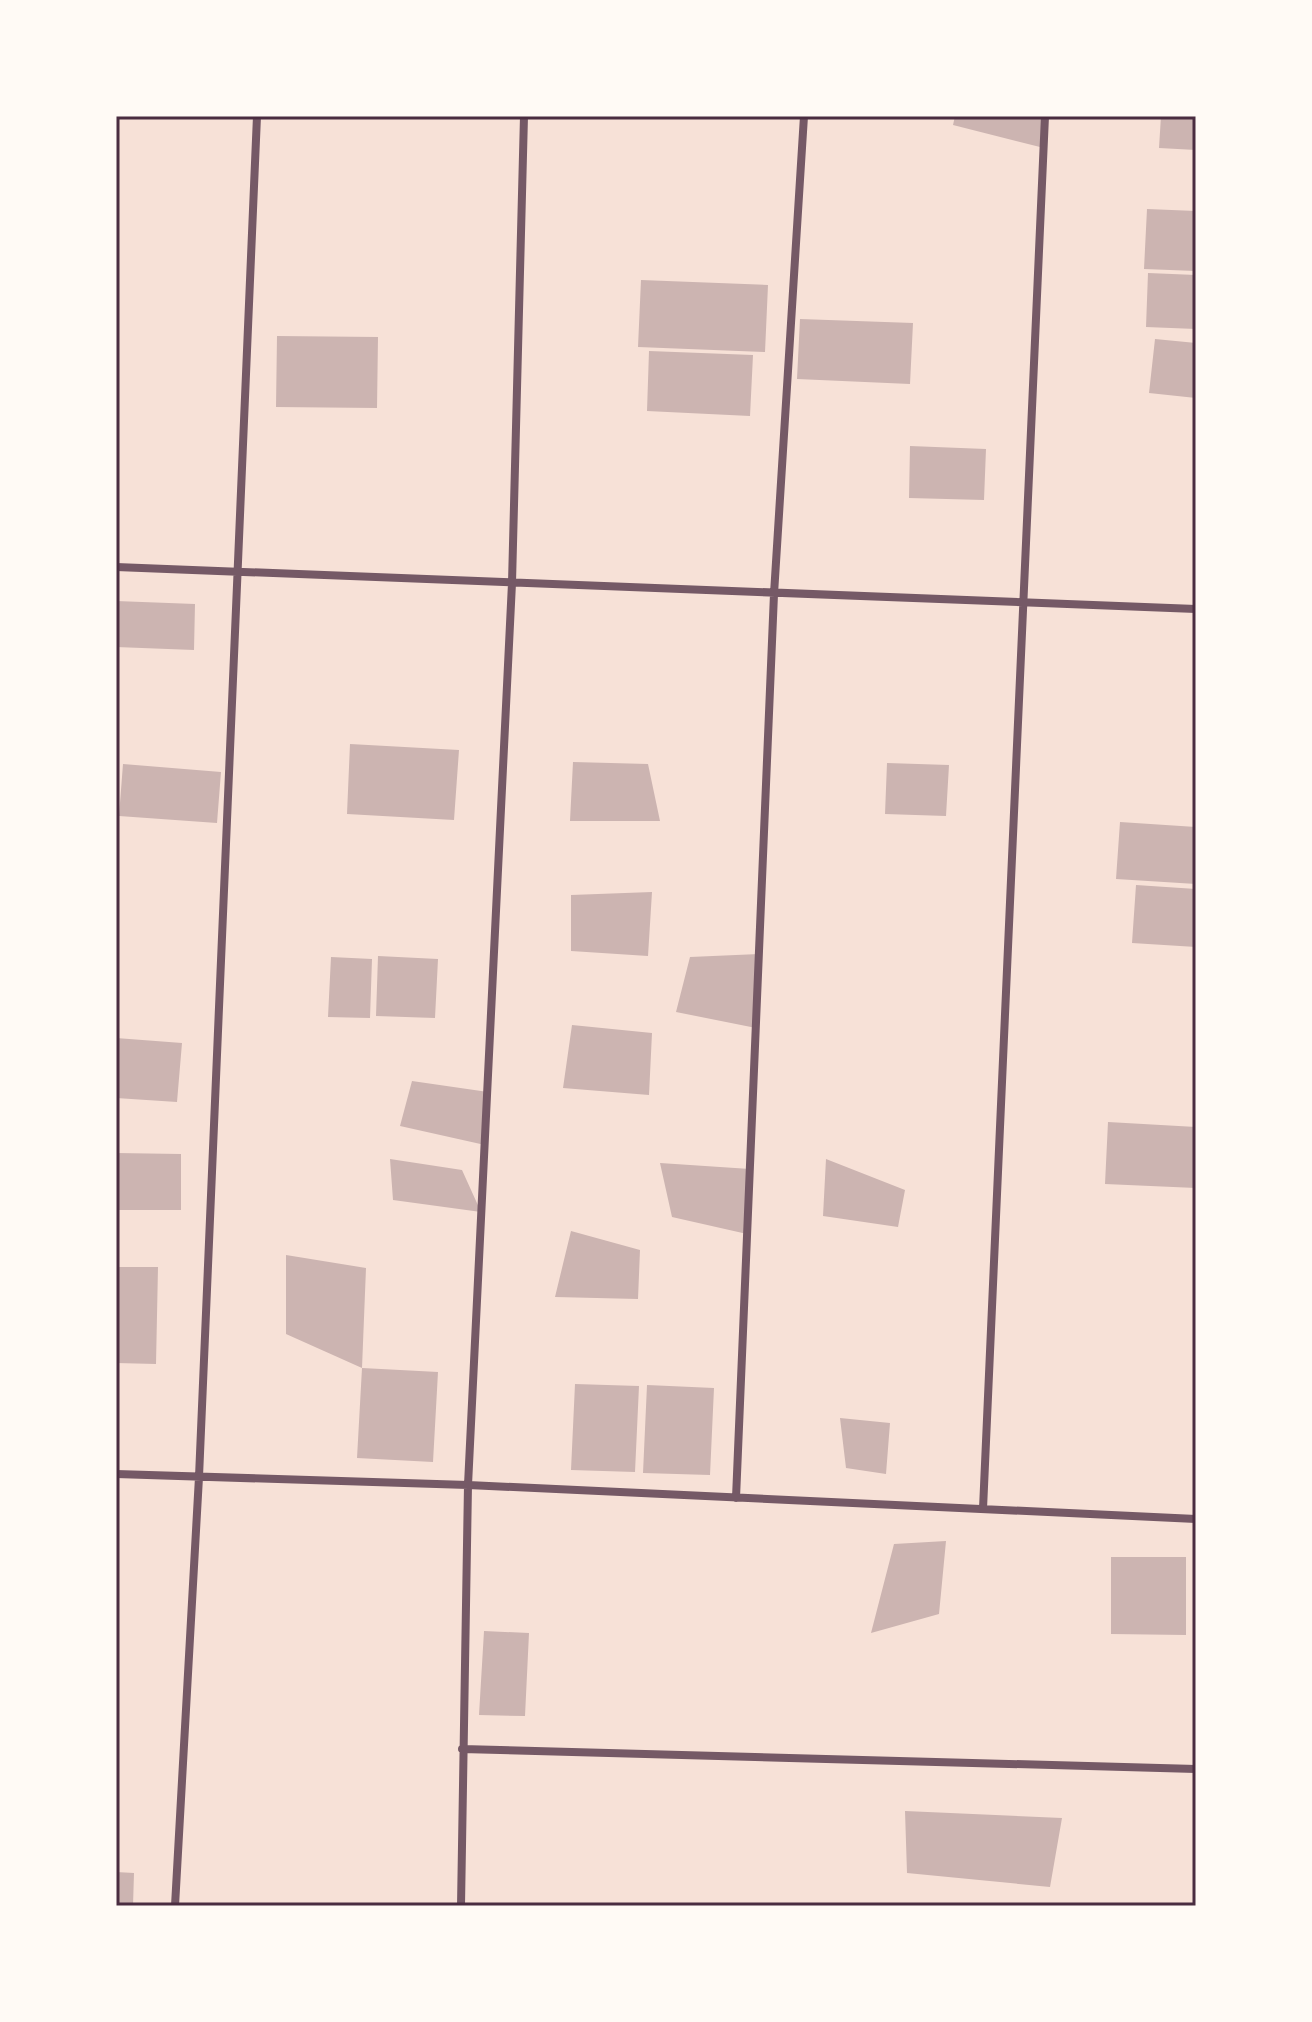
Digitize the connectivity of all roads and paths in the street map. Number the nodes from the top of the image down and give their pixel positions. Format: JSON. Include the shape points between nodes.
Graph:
{"nodes":[{"id":1,"x":257,"y":116,"type":"edge"},
{"id":2,"x":524,"y":116,"type":"edge"},
{"id":3,"x":804,"y":116,"type":"edge"},
{"id":4,"x":1045,"y":116,"type":"edge"},
{"id":5,"x":116,"y":567,"type":"edge"},
{"id":6,"x":237,"y":572,"type":"junction"},
{"id":7,"x":512,"y":583,"type":"junction"},
{"id":8,"x":774,"y":594,"type":"junction"},
{"id":9,"x":1025,"y":604,"type":"junction"},
{"id":10,"x":1196,"y":609,"type":"edge"},
{"id":11,"x":116,"y":1474,"type":"edge"},
{"id":12,"x":199,"y":1477,"type":"junction"},
{"id":13,"x":468,"y":1485,"type":"junction"},
{"id":14,"x":736,"y":1498,"type":"junction"},
{"id":15,"x":983,"y":1509,"type":"junction"},
{"id":16,"x":1196,"y":1519,"type":"edge"},
{"id":17,"x":462,"y":1749,"type":"junction"},
{"id":18,"x":1196,"y":1769,"type":"edge"},
{"id":19,"x":175,"y":1906,"type":"edge"},
{"id":20,"x":461,"y":1906,"type":"edge"}],
"edges":[{"from":1,"to":6,"type":"street"},
{"from":2,"to":7,"type":"street"},
{"from":3,"to":8,"type":"street"},
{"from":4,"to":9,"type":"street"},
{"from":5,"to":6,"type":"street"},
{"from":6,"to":7,"type":"street"},
{"from":6,"to":12,"type":"street"},
{"from":7,"to":8,"type":"street"},
{"from":7,"to":13,"type":"street"},
{"from":8,"to":9,"type":"street"},
{"from":8,"to":14,"type":"street"},
{"from":9,"to":10,"type":"street"},
{"from":9,"to":15,"type":"street"},
{"from":11,"to":12,"type":"street"},
{"from":12,"to":13,"type":"street"},
{"from":12,"to":19,"type":"street"},
{"from":13,"to":14,"type":"street"},
{"from":13,"to":17,"type":"street"},
{"from":14,"to":15,"type":"street"},
{"from":15,"to":16,"type":"street"},
{"from":17,"to":18,"type":"street"},
{"from":17,"to":20,"type":"street"}]}
